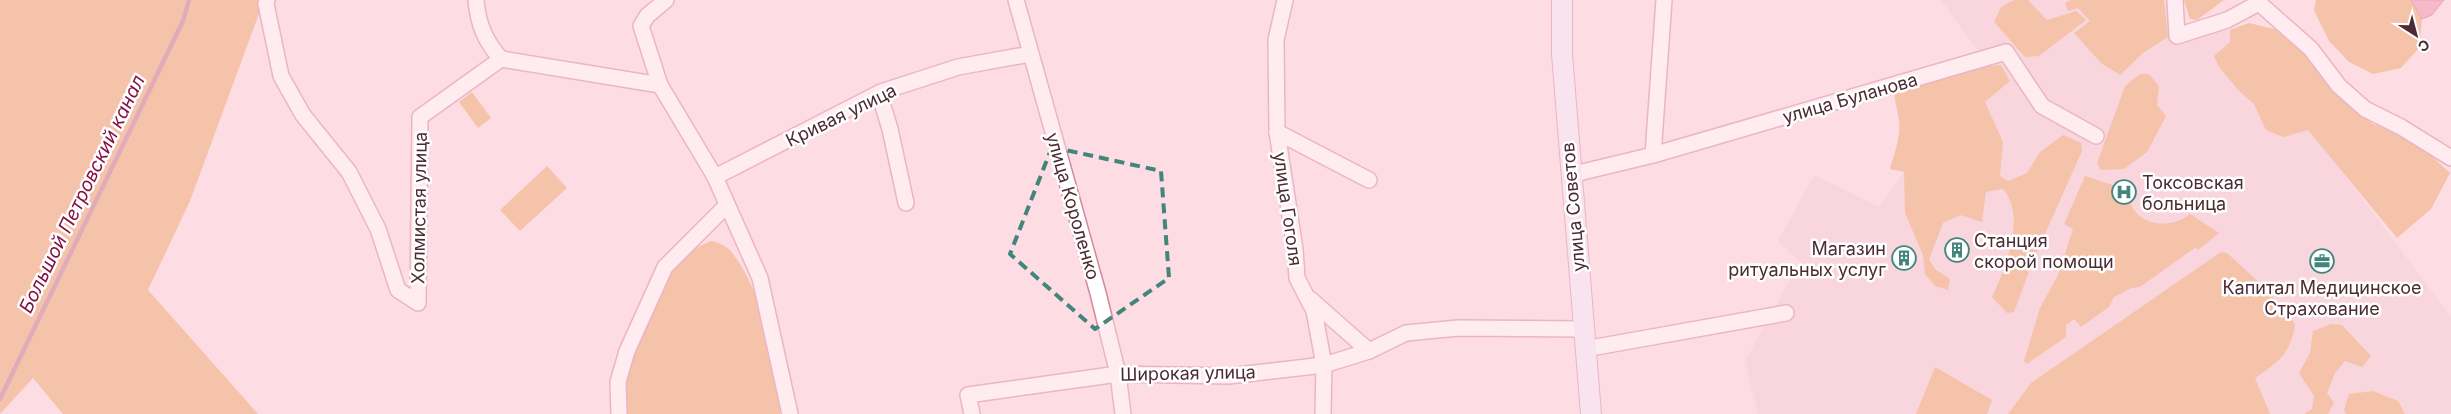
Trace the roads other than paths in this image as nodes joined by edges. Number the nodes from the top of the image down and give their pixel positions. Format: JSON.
{"nodes":[{"id":1,"x":268,"y":0,"type":"edge"},
{"id":2,"x":476,"y":0,"type":"edge"},
{"id":3,"x":666,"y":0,"type":"edge"},
{"id":4,"x":1016,"y":0,"type":"edge"},
{"id":5,"x":1285,"y":0,"type":"edge"},
{"id":6,"x":1562,"y":0,"type":"edge"},
{"id":7,"x":1664,"y":0,"type":"edge"},
{"id":8,"x":2175,"y":0,"type":"edge"},
{"id":9,"x":2261,"y":2,"type":"edge"},
{"id":10,"x":1030,"y":54,"type":"junction"},
{"id":11,"x":501,"y":59,"type":"junction"},
{"id":12,"x":660,"y":85,"type":"junction"},
{"id":13,"x":879,"y":93,"type":"junction"},
{"id":14,"x":1277,"y":132,"type":"junction"},
{"id":15,"x":2096,"y":136,"type":"dead end"},
{"id":16,"x":1653,"y":155,"type":"junction"},
{"id":17,"x":2451,"y":158,"type":"edge"},
{"id":18,"x":1570,"y":174,"type":"junction"},
{"id":19,"x":715,"y":177,"type":"junction"},
{"id":20,"x":1370,"y":180,"type":"dead end"},
{"id":21,"x":906,"y":202,"type":"dead end"},
{"id":22,"x":727,"y":205,"type":"junction"},
{"id":23,"x":1305,"y":294,"type":"junction"},
{"id":24,"x":1786,"y":313,"type":"dead end"},
{"id":25,"x":1583,"y":329,"type":"junction"},
{"id":26,"x":1585,"y":349,"type":"junction"},
{"id":27,"x":1369,"y":351,"type":"junction"},
{"id":28,"x":1324,"y":365,"type":"junction"},
{"id":29,"x":1118,"y":374,"type":"junction"},
{"id":30,"x":619,"y":414,"type":"edge"},
{"id":31,"x":790,"y":414,"type":"edge"},
{"id":32,"x":972,"y":414,"type":"edge"},
{"id":33,"x":1123,"y":414,"type":"edge"},
{"id":34,"x":1323,"y":414,"type":"edge"},
{"id":35,"x":1591,"y":414,"type":"edge"}],
"edges":[{"from":1,"to":11,"type":"street","name":"Холмистая улица"},
{"from":2,"to":11,"type":"street"},
{"from":3,"to":12,"type":"street"},
{"from":4,"to":10,"type":"street","name":"улица Короленко"},
{"from":5,"to":14,"type":"street","name":"улица Гоголя"},
{"from":6,"to":18,"type":"main road","name":"улица Советов"},
{"from":7,"to":16,"type":"street"},
{"from":8,"to":9,"type":"street"},
{"from":9,"to":17,"type":"street"},
{"from":10,"to":13,"type":"street","name":"Кривая улица"},
{"from":10,"to":29,"type":"street","name":"улица Короленко"},
{"from":11,"to":12,"type":"street"},
{"from":12,"to":19,"type":"street"},
{"from":13,"to":19,"type":"street","name":"Кривая улица"},
{"from":13,"to":21,"type":"street"},
{"from":14,"to":20,"type":"street"},
{"from":14,"to":23,"type":"street","name":"улица Гоголя"},
{"from":15,"to":16,"type":"street","name":"улица Буланова"},
{"from":16,"to":18,"type":"street","name":"улица Буланова"},
{"from":18,"to":25,"type":"main road","name":"улица Советов"},
{"from":19,"to":22,"type":"street"},
{"from":22,"to":30,"type":"street"},
{"from":22,"to":31,"type":"street"},
{"from":23,"to":27,"type":"street"},
{"from":23,"to":28,"type":"street","name":"улица Гоголя"},
{"from":24,"to":26,"type":"street"},
{"from":25,"to":26,"type":"main road","name":"улица Советов"},
{"from":25,"to":27,"type":"street","name":"Широкая улица"},
{"from":26,"to":35,"type":"main road","name":"улица Советов"},
{"from":27,"to":28,"type":"street","name":"Широкая улица"},
{"from":28,"to":29,"type":"street","name":"Широкая улица"},
{"from":28,"to":34,"type":"street","name":"улица Гоголя"},
{"from":29,"to":32,"type":"street","name":"Широкая улица"},
{"from":29,"to":33,"type":"street","name":"улица Короленко"}]}
